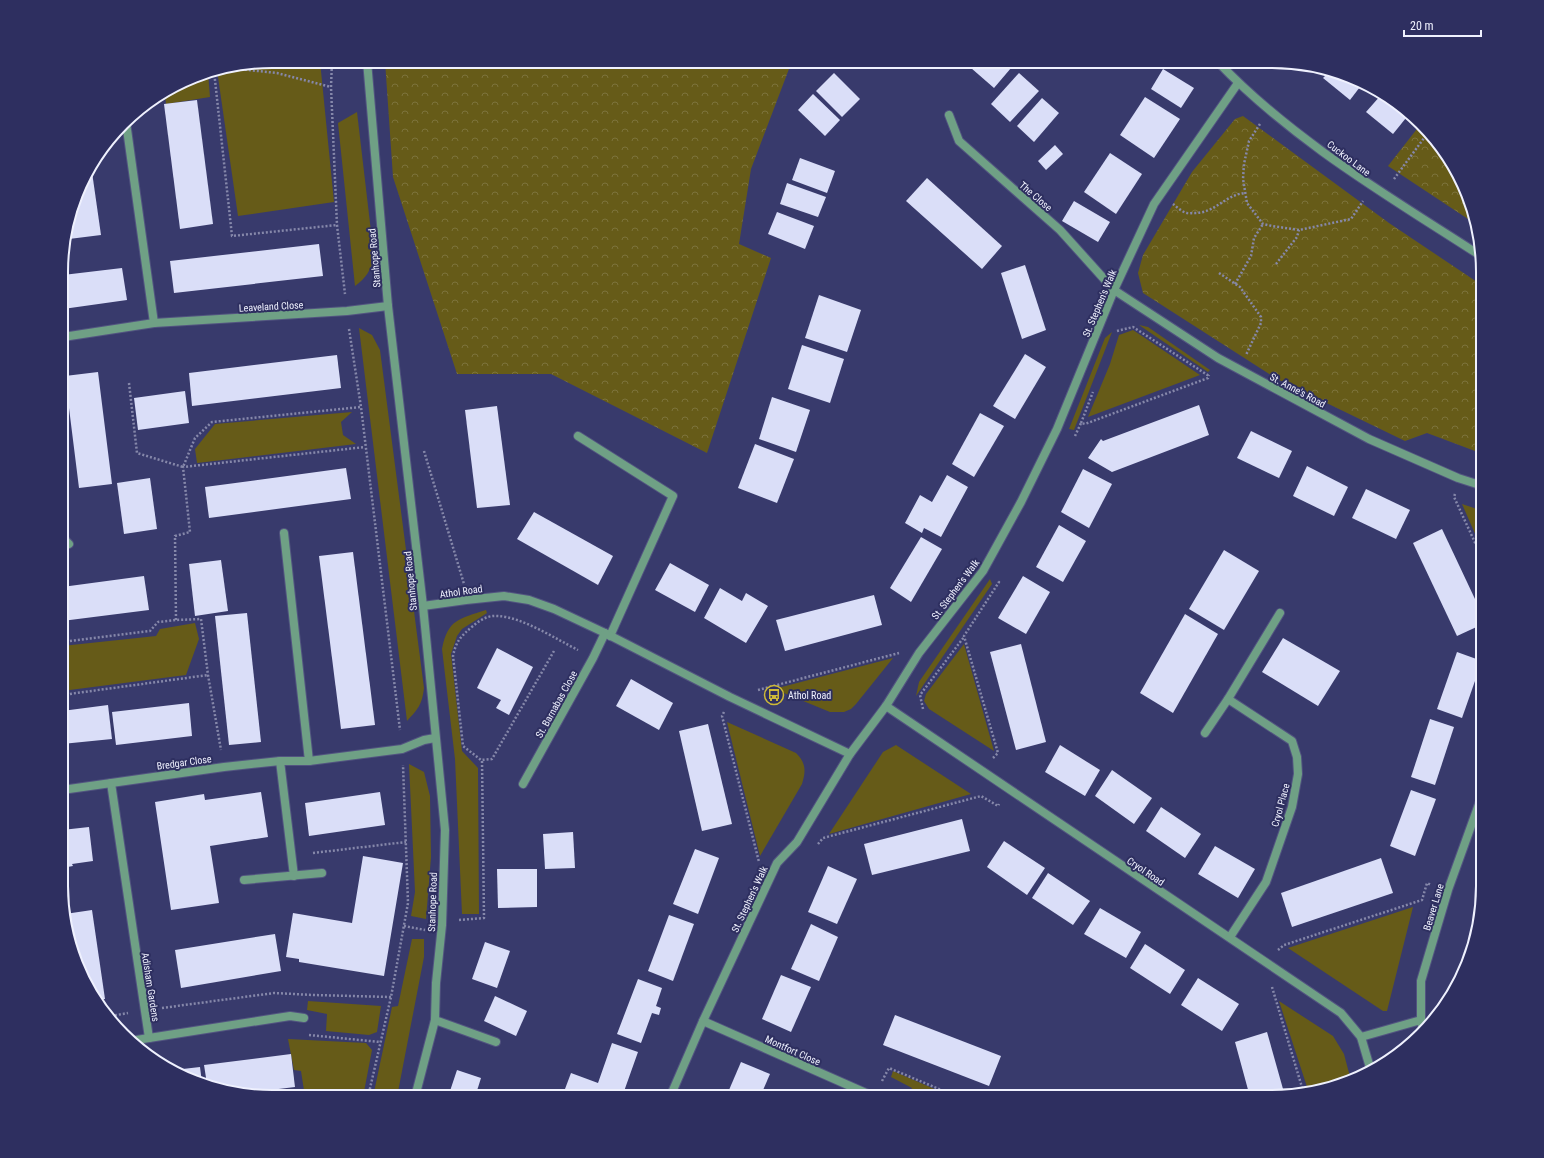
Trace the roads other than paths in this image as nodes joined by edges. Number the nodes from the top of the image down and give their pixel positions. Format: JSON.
{"nodes":[{"id":1,"x":368,"y":68,"type":"edge"},
{"id":2,"x":1224,"y":68,"type":"edge"},
{"id":3,"x":1238,"y":83,"type":"junction"},
{"id":4,"x":949,"y":115,"type":"dead end"},
{"id":5,"x":127,"y":129,"type":"edge"},
{"id":6,"x":1475,"y":252,"type":"edge"},
{"id":7,"x":1114,"y":290,"type":"junction"},
{"id":8,"x":388,"y":306,"type":"junction"},
{"id":9,"x":154,"y":323,"type":"junction"},
{"id":10,"x":68,"y":337,"type":"edge"},
{"id":11,"x":578,"y":436,"type":"dead end"},
{"id":12,"x":1476,"y":484,"type":"edge"},
{"id":13,"x":284,"y":533,"type":"dead end"},
{"id":14,"x":423,"y":606,"type":"junction"},
{"id":15,"x":1280,"y":613,"type":"dead end"},
{"id":16,"x":607,"y":635,"type":"junction"},
{"id":17,"x":1228,"y":698,"type":"junction"},
{"id":18,"x":886,"y":706,"type":"junction"},
{"id":19,"x":1204,"y":733,"type":"dead end"},
{"id":20,"x":435,"y":738,"type":"junction"},
{"id":21,"x":850,"y":754,"type":"junction"},
{"id":22,"x":280,"y":761,"type":"junction"},
{"id":23,"x":309,"y":761,"type":"junction"},
{"id":24,"x":111,"y":783,"type":"junction"},
{"id":25,"x":523,"y":784,"type":"dead end"},
{"id":26,"x":68,"y":789,"type":"edge"},
{"id":27,"x":1476,"y":812,"type":"edge"},
{"id":28,"x":322,"y":873,"type":"dead end"},
{"id":29,"x":294,"y":876,"type":"junction"},
{"id":30,"x":244,"y":880,"type":"dead end"},
{"id":31,"x":1230,"y":937,"type":"junction"},
{"id":32,"x":304,"y":1018,"type":"road end"},
{"id":33,"x":435,"y":1020,"type":"junction"},
{"id":34,"x":1421,"y":1020,"type":"junction"},
{"id":35,"x":703,"y":1021,"type":"junction"},
{"id":36,"x":1422,"y":1023,"type":"edge"},
{"id":37,"x":1361,"y":1037,"type":"junction"},
{"id":38,"x":149,"y":1038,"type":"junction"},
{"id":39,"x":139,"y":1040,"type":"edge"},
{"id":40,"x":496,"y":1042,"type":"dead end"},
{"id":41,"x":1369,"y":1065,"type":"edge"},
{"id":42,"x":417,"y":1090,"type":"edge"},
{"id":43,"x":673,"y":1090,"type":"edge"},
{"id":44,"x":858,"y":1090,"type":"edge"}],
"edges":[{"from":1,"to":8,"type":"street","name":"Stanhope Road"},
{"from":2,"to":3,"type":"street","name":"Cuckoo Lane"},
{"from":3,"to":6,"type":"street","name":"Cuckoo Lane"},
{"from":3,"to":7,"type":"street","name":"St. Stephen's Walk"},
{"from":4,"to":7,"type":"street","name":"The Close"},
{"from":5,"to":9,"type":"street"},
{"from":7,"to":12,"type":"street","name":"St. Anne's Road"},
{"from":7,"to":18,"type":"street","name":"St. Stephen's Walk"},
{"from":8,"to":9,"type":"street","name":"Leaveland Close"},
{"from":8,"to":14,"type":"street","name":"Stanhope Road"},
{"from":9,"to":10,"type":"street","name":"Leaveland Close"},
{"from":11,"to":16,"type":"street","name":"St. Barnabas Close"},
{"from":13,"to":23,"type":"street"},
{"from":14,"to":16,"type":"street","name":"Athol Road"},
{"from":14,"to":20,"type":"street","name":"Stanhope Road"},
{"from":15,"to":17,"type":"street"},
{"from":16,"to":21,"type":"street","name":"Athol Road"},
{"from":16,"to":25,"type":"street","name":"St. Barnabas Close"},
{"from":17,"to":19,"type":"street"},
{"from":17,"to":31,"type":"street","name":"Cryol Place"},
{"from":18,"to":21,"type":"street","name":"St. Stephen's Walk"},
{"from":18,"to":31,"type":"street","name":"Cryol Road"},
{"from":20,"to":23,"type":"street","name":"Bredgar Close"},
{"from":20,"to":33,"type":"street","name":"Stanhope Road"},
{"from":21,"to":35,"type":"street","name":"St. Stephen's Walk"},
{"from":22,"to":23,"type":"street","name":"Bredgar Close"},
{"from":22,"to":24,"type":"street","name":"Bredgar Close"},
{"from":22,"to":29,"type":"street"},
{"from":24,"to":26,"type":"street","name":"Bredgar Close"},
{"from":24,"to":38,"type":"street","name":"Adisham Gardens"},
{"from":27,"to":34,"type":"street","name":"Beaver Lane"},
{"from":28,"to":29,"type":"street"},
{"from":29,"to":30,"type":"street"},
{"from":31,"to":37,"type":"street","name":"Cryol Road"},
{"from":32,"to":38,"type":"street"},
{"from":33,"to":40,"type":"street"},
{"from":33,"to":42,"type":"street","name":"Stanhope Road"},
{"from":34,"to":36,"type":"street","name":"Beaver Lane"},
{"from":34,"to":37,"type":"street"},
{"from":35,"to":43,"type":"street","name":"St. Stephen's Walk"},
{"from":35,"to":44,"type":"street","name":"Montfort Close"},
{"from":37,"to":41,"type":"street","name":"Cryol Road"},
{"from":38,"to":39,"type":"street"}]}
